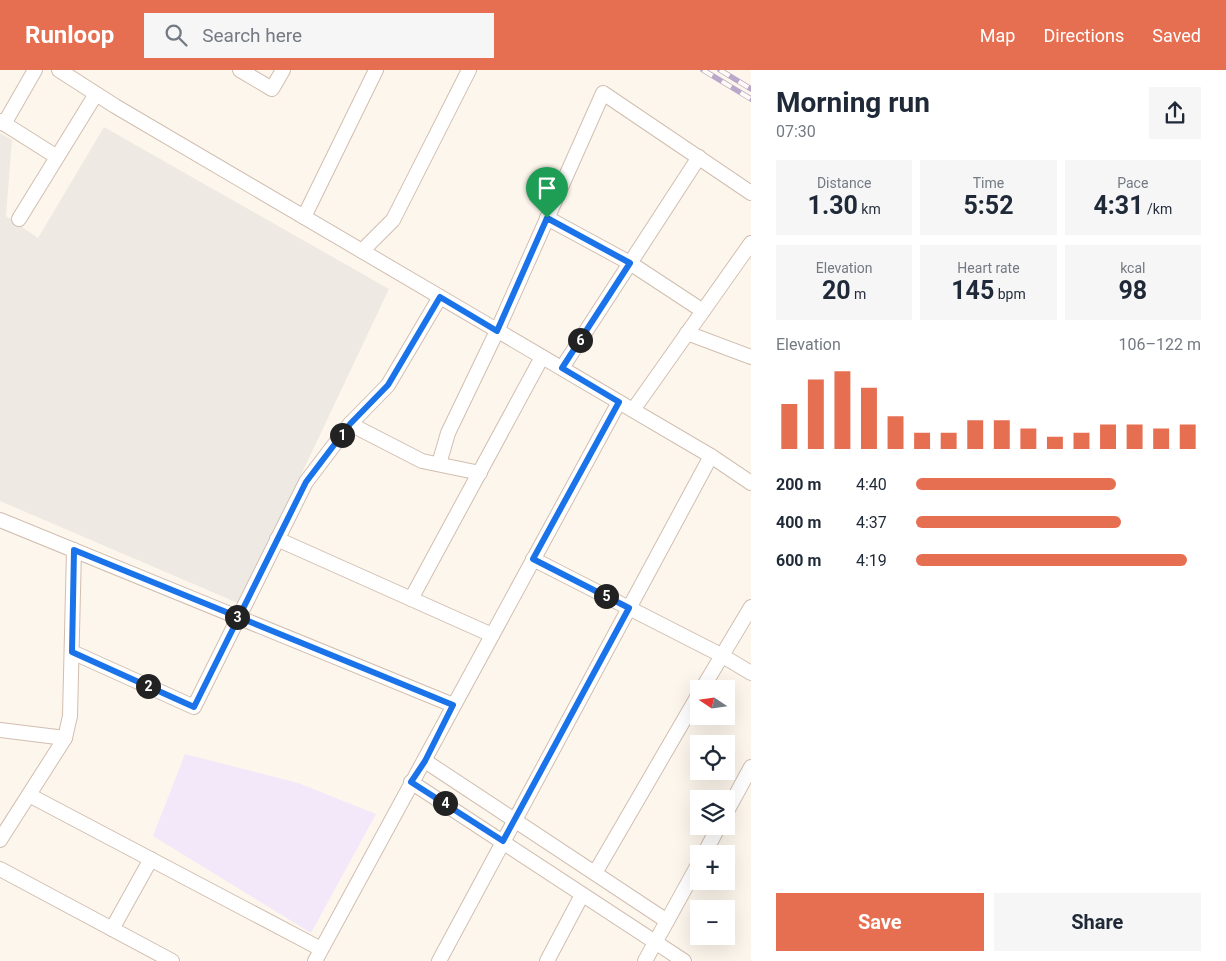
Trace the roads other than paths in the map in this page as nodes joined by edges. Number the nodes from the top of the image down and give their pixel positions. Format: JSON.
{"nodes":[{"id":1,"x":35,"y":70,"type":"edge"},
{"id":2,"x":240,"y":70,"type":"edge"},
{"id":3,"x":283,"y":70,"type":"edge"},
{"id":4,"x":376,"y":70,"type":"edge"},
{"id":5,"x":469,"y":70,"type":"edge"},
{"id":6,"x":62,"y":71,"type":"edge"},
{"id":7,"x":96,"y":94,"type":"junction"},
{"id":8,"x":2,"y":123,"type":"edge"},
{"id":9,"x":57,"y":157,"type":"junction"},
{"id":10,"x":699,"y":157,"type":"junction"},
{"id":11,"x":751,"y":192,"type":"edge"},
{"id":12,"x":304,"y":217,"type":"junction"},
{"id":13,"x":547,"y":218,"type":"junction"},
{"id":14,"x":19,"y":219,"type":"dead end"},
{"id":15,"x":751,"y":242,"type":"edge"},
{"id":16,"x":362,"y":251,"type":"junction"},
{"id":17,"x":630,"y":263,"type":"junction"},
{"id":18,"x":440,"y":297,"type":"junction"},
{"id":19,"x":703,"y":311,"type":"junction"},
{"id":20,"x":497,"y":331,"type":"junction"},
{"id":21,"x":687,"y":333,"type":"junction"},
{"id":22,"x":542,"y":357,"type":"junction"},
{"id":23,"x":751,"y":357,"type":"edge"},
{"id":24,"x":562,"y":368,"type":"junction"},
{"id":25,"x":619,"y":402,"type":"junction"},
{"id":26,"x":633,"y":410,"type":"junction"},
{"id":27,"x":350,"y":424,"type":"junction"},
{"id":28,"x":711,"y":456,"type":"junction"},
{"id":29,"x":439,"y":464,"type":"junction"},
{"id":30,"x":480,"y":473,"type":"junction"},
{"id":31,"x":751,"y":483,"type":"edge"},
{"id":32,"x":0,"y":520,"type":"edge"},
{"id":33,"x":277,"y":539,"type":"junction"},
{"id":34,"x":74,"y":550,"type":"junction"},
{"id":35,"x":533,"y":559,"type":"junction"},
{"id":36,"x":411,"y":599,"type":"junction"},
{"id":37,"x":751,"y":607,"type":"edge"},
{"id":38,"x":629,"y":608,"type":"junction"},
{"id":39,"x":239,"y":618,"type":"junction"},
{"id":40,"x":492,"y":635,"type":"junction"},
{"id":41,"x":72,"y":652,"type":"junction"},
{"id":42,"x":721,"y":655,"type":"junction"},
{"id":43,"x":751,"y":673,"type":"edge"},
{"id":44,"x":707,"y":680,"type":"edge"},
{"id":45,"x":453,"y":705,"type":"junction"},
{"id":46,"x":690,"y":709,"type":"edge"},
{"id":47,"x":0,"y":730,"type":"edge"},
{"id":48,"x":65,"y":738,"type":"junction"},
{"id":49,"x":425,"y":761,"type":"junction"},
{"id":50,"x":751,"y":767,"type":"edge"},
{"id":51,"x":411,"y":782,"type":"junction"},
{"id":52,"x":29,"y":795,"type":"junction"},
{"id":53,"x":735,"y":796,"type":"edge"},
{"id":54,"x":514,"y":822,"type":"junction"},
{"id":55,"x":504,"y":839,"type":"junction"},
{"id":56,"x":0,"y":840,"type":"edge"},
{"id":57,"x":151,"y":859,"type":"junction"},
{"id":58,"x":0,"y":869,"type":"edge"},
{"id":59,"x":595,"y":873,"type":"junction"},
{"id":60,"x":690,"y":879,"type":"edge"},
{"id":61,"x":582,"y":895,"type":"junction"},
{"id":62,"x":666,"y":923,"type":"junction"},
{"id":63,"x":112,"y":929,"type":"junction"},
{"id":64,"x":656,"y":941,"type":"junction"},
{"id":65,"x":318,"y":955,"type":"edge"},
{"id":66,"x":172,"y":961,"type":"edge"},
{"id":67,"x":439,"y":961,"type":"edge"},
{"id":68,"x":547,"y":961,"type":"edge"},
{"id":69,"x":645,"y":961,"type":"edge"},
{"id":70,"x":684,"y":961,"type":"edge"}],
"edges":[{"from":1,"to":8,"type":"street"},
{"from":2,"to":3,"type":"street"},
{"from":4,"to":12,"type":"street"},
{"from":5,"to":16,"type":"street"},
{"from":6,"to":7,"type":"street"},
{"from":7,"to":9,"type":"street"},
{"from":7,"to":12,"type":"street"},
{"from":8,"to":9,"type":"street"},
{"from":9,"to":14,"type":"street"},
{"from":10,"to":11,"type":"street"},
{"from":10,"to":13,"type":"street"},
{"from":10,"to":17,"type":"street"},
{"from":12,"to":16,"type":"street"},
{"from":13,"to":17,"type":"street"},
{"from":13,"to":20,"type":"street"},
{"from":15,"to":19,"type":"street"},
{"from":16,"to":18,"type":"street"},
{"from":17,"to":19,"type":"street"},
{"from":17,"to":24,"type":"street"},
{"from":18,"to":20,"type":"street"},
{"from":18,"to":27,"type":"street"},
{"from":19,"to":21,"type":"street"},
{"from":20,"to":22,"type":"street"},
{"from":20,"to":29,"type":"street"},
{"from":21,"to":23,"type":"street"},
{"from":21,"to":26,"type":"street"},
{"from":22,"to":24,"type":"street"},
{"from":22,"to":30,"type":"street"},
{"from":24,"to":25,"type":"street"},
{"from":25,"to":26,"type":"street"},
{"from":25,"to":35,"type":"street"},
{"from":26,"to":28,"type":"street"},
{"from":27,"to":29,"type":"street"},
{"from":27,"to":33,"type":"street"},
{"from":28,"to":31,"type":"street"},
{"from":28,"to":38,"type":"street"},
{"from":29,"to":30,"type":"street"},
{"from":30,"to":36,"type":"street"},
{"from":32,"to":34,"type":"street"},
{"from":33,"to":36,"type":"street"},
{"from":33,"to":39,"type":"street"},
{"from":34,"to":39,"type":"street"},
{"from":34,"to":41,"type":"street"},
{"from":35,"to":38,"type":"street"},
{"from":35,"to":40,"type":"street"},
{"from":36,"to":40,"type":"street"},
{"from":37,"to":42,"type":"street"},
{"from":38,"to":42,"type":"street"},
{"from":38,"to":54,"type":"street"},
{"from":39,"to":41,"type":"street"},
{"from":39,"to":45,"type":"street"},
{"from":40,"to":45,"type":"street"},
{"from":41,"to":48,"type":"street"},
{"from":42,"to":43,"type":"street"},
{"from":42,"to":44,"type":"street"},
{"from":45,"to":49,"type":"street"},
{"from":46,"to":59,"type":"street"},
{"from":47,"to":48,"type":"street"},
{"from":48,"to":52,"type":"street"},
{"from":49,"to":51,"type":"street"},
{"from":49,"to":54,"type":"street"},
{"from":50,"to":53,"type":"street"},
{"from":51,"to":55,"type":"street"},
{"from":51,"to":65,"type":"street"},
{"from":52,"to":56,"type":"street"},
{"from":52,"to":57,"type":"street"},
{"from":54,"to":55,"type":"street"},
{"from":54,"to":59,"type":"street"},
{"from":55,"to":61,"type":"street"},
{"from":55,"to":67,"type":"street"},
{"from":57,"to":63,"type":"street"},
{"from":57,"to":65,"type":"street"},
{"from":58,"to":63,"type":"street"},
{"from":59,"to":62,"type":"street"},
{"from":60,"to":62,"type":"street"},
{"from":61,"to":64,"type":"street"},
{"from":61,"to":68,"type":"street"},
{"from":62,"to":64,"type":"street"},
{"from":63,"to":66,"type":"street"},
{"from":64,"to":69,"type":"street"},
{"from":64,"to":70,"type":"street"}]}
